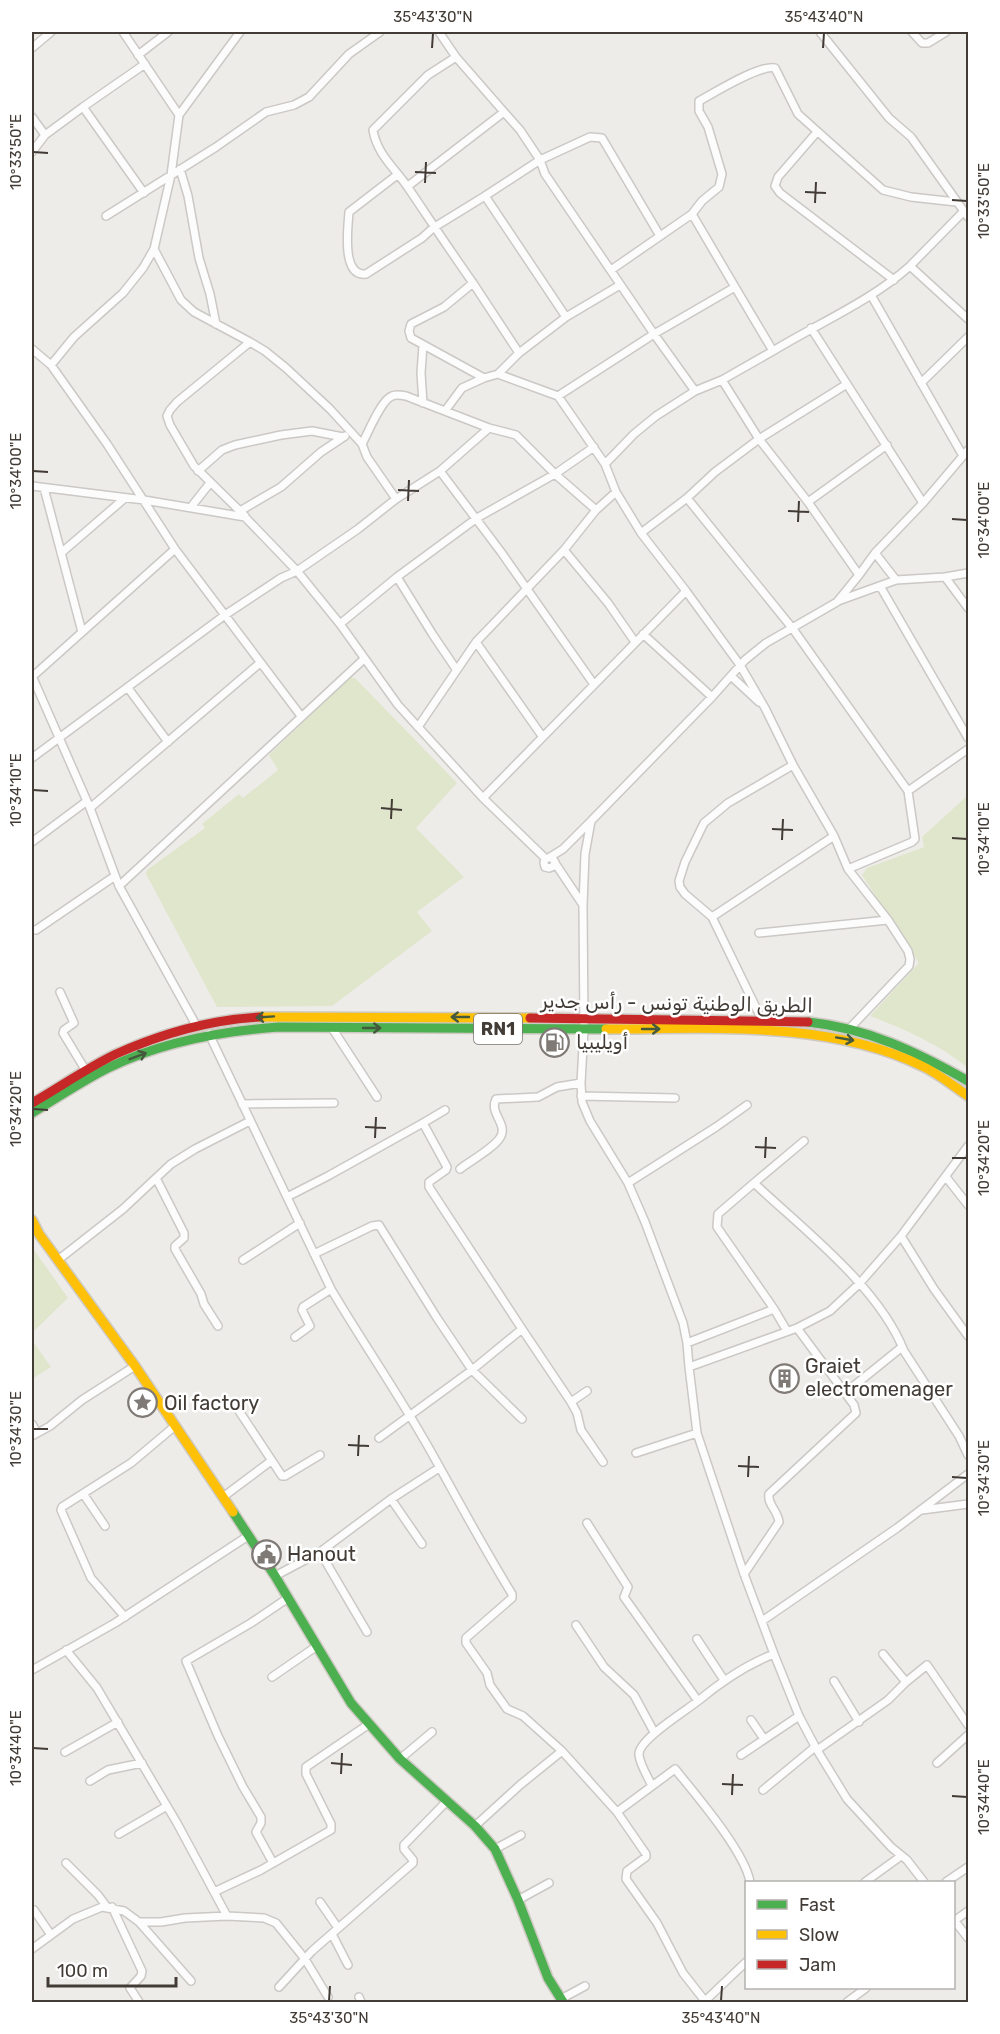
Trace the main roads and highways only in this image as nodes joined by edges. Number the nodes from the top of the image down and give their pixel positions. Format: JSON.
{"nodes":[{"id":1,"x":969,"y":1081,"type":"edge"},
{"id":2,"x":969,"y":1096,"type":"edge"},
{"id":3,"x":32,"y":1103,"type":"edge"},
{"id":4,"x":32,"y":1113,"type":"edge"},
{"id":5,"x":32,"y":1220,"type":"edge"},
{"id":6,"x":32,"y":1226,"type":"edge"},
{"id":7,"x":39,"y":1234,"type":"junction"},
{"id":8,"x":562,"y":2001,"type":"edge"}],
"edges":[{"from":1,"to":3,"type":"main road","name":"الطريق الوطنية تونس - رأس جدير","number":"RN1","one_way":true},
{"from":4,"to":2,"type":"main road","name":"الطريق الوطنية تونس - رأس جدير","number":"RN1","one_way":true},
{"from":5,"to":7,"type":"main road"},
{"from":6,"to":7,"type":"main road"},
{"from":7,"to":8,"type":"main road"}]}
